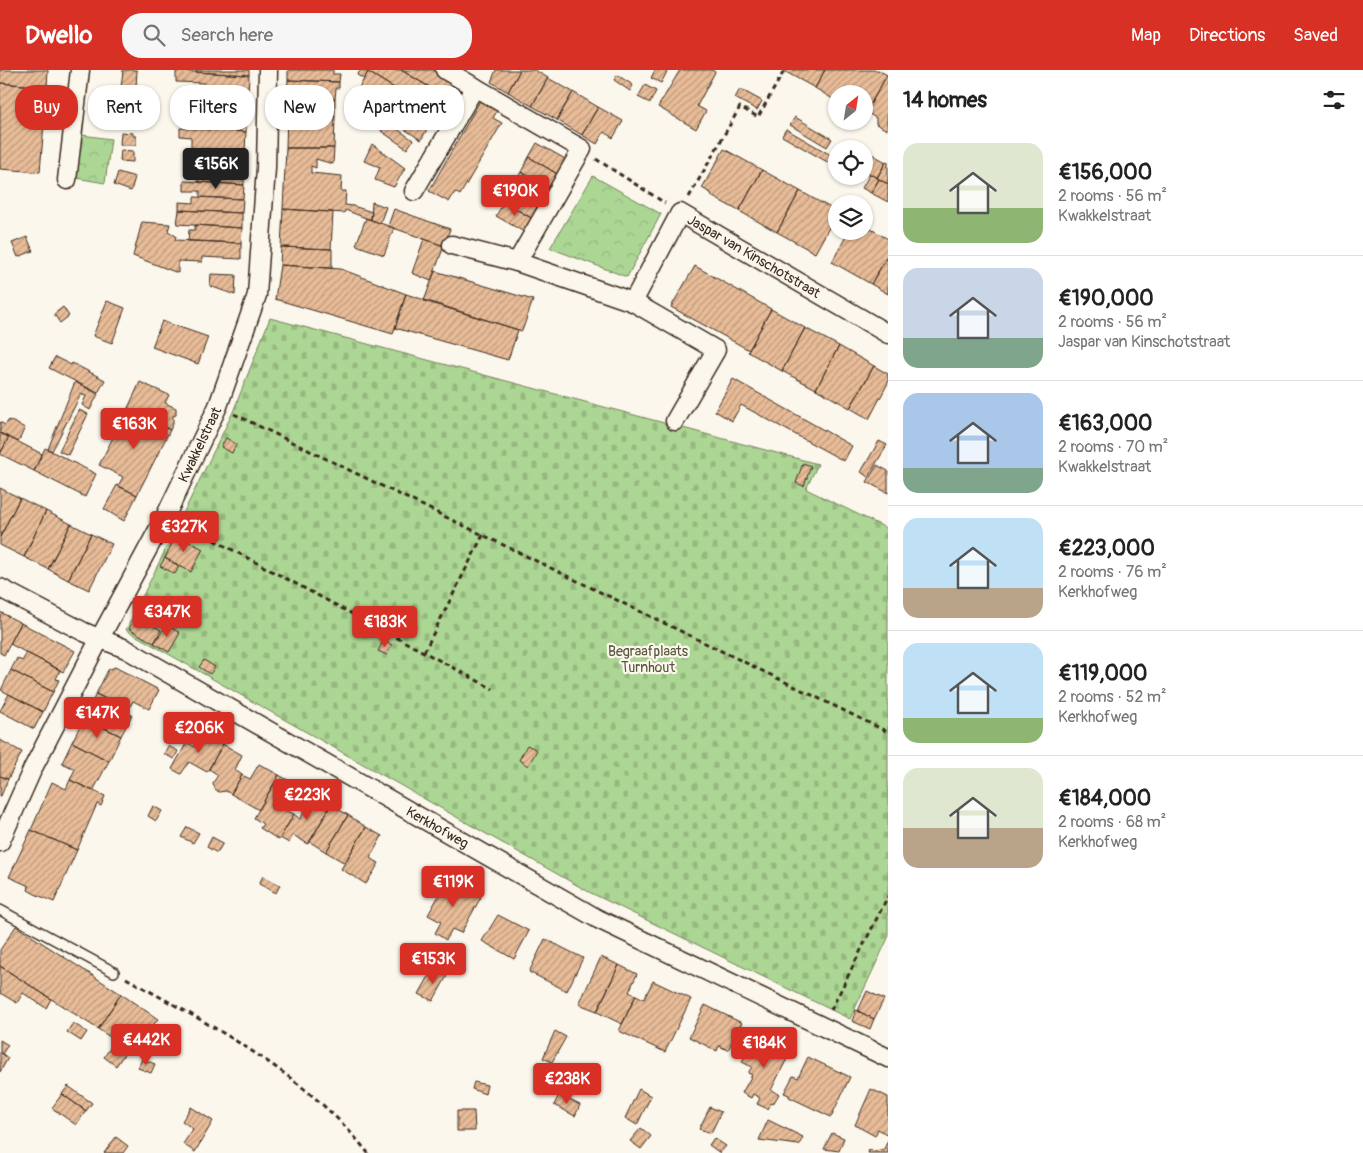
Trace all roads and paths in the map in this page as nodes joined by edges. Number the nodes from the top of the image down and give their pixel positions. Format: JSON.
{"nodes":[{"id":1,"x":80,"y":70,"type":"edge"},
{"id":2,"x":268,"y":70,"type":"edge"},
{"id":3,"x":445,"y":70,"type":"edge"},
{"id":4,"x":784,"y":72,"type":"dead end"},
{"id":5,"x":470,"y":85,"type":"junction"},
{"id":6,"x":582,"y":149,"type":"junction"},
{"id":7,"x":67,"y":180,"type":"dead end"},
{"id":8,"x":414,"y":191,"type":"dead end"},
{"id":9,"x":680,"y":213,"type":"junction"},
{"id":10,"x":452,"y":245,"type":"dead end"},
{"id":11,"x":517,"y":262,"type":"junction"},
{"id":12,"x":633,"y":302,"type":"junction"},
{"id":13,"x":888,"y":334,"type":"edge"},
{"id":14,"x":218,"y":406,"type":"junction"},
{"id":15,"x":675,"y":421,"type":"dead end"},
{"id":16,"x":166,"y":515,"type":"junction"},
{"id":17,"x":483,"y":535,"type":"junction"},
{"id":18,"x":0,"y":588,"type":"edge"},
{"id":19,"x":100,"y":638,"type":"junction"},
{"id":20,"x":424,"y":652,"type":"junction"},
{"id":21,"x":493,"y":689,"type":"dead end"},
{"id":22,"x":888,"y":732,"type":"edge"},
{"id":23,"x":0,"y":842,"type":"edge"},
{"id":24,"x":888,"y":896,"type":"edge"},
{"id":25,"x":0,"y":910,"type":"edge"},
{"id":26,"x":114,"y":972,"type":"joint"},
{"id":27,"x":822,"y":1027,"type":"junction"},
{"id":28,"x":888,"y":1058,"type":"edge"},
{"id":29,"x":368,"y":1153,"type":"edge"}],
"edges":[{"from":1,"to":7,"type":"street"},
{"from":2,"to":14,"type":"street","name":"Kwakkelstraat"},
{"from":3,"to":5,"type":"street"},
{"from":4,"to":9,"type":"path"},
{"from":5,"to":6,"type":"street"},
{"from":5,"to":8,"type":"street"},
{"from":6,"to":9,"type":"path"},
{"from":6,"to":11,"type":"street"},
{"from":9,"to":12,"type":"street","name":"Jaspar van Kinschotstraat"},
{"from":9,"to":13,"type":"street","name":"Jaspar van Kinschotstraat"},
{"from":10,"to":11,"type":"street"},
{"from":11,"to":12,"type":"street"},
{"from":12,"to":15,"type":"street"},
{"from":14,"to":16,"type":"street","name":"Kwakkelstraat"},
{"from":14,"to":17,"type":"path"},
{"from":16,"to":19,"type":"street","name":"Kwakkelstraat"},
{"from":16,"to":20,"type":"path"},
{"from":17,"to":20,"type":"path"},
{"from":17,"to":22,"type":"path"},
{"from":18,"to":19,"type":"street","name":"Kerkhofweg"},
{"from":19,"to":23,"type":"street","name":"Kwakkelstraat"},
{"from":19,"to":27,"type":"street","name":"Kerkhofweg"},
{"from":20,"to":21,"type":"path"},
{"from":24,"to":27,"type":"path"},
{"from":25,"to":26,"type":"lane"},
{"from":26,"to":29,"type":"path"},
{"from":27,"to":28,"type":"street","name":"Kerkhofweg"}]}
